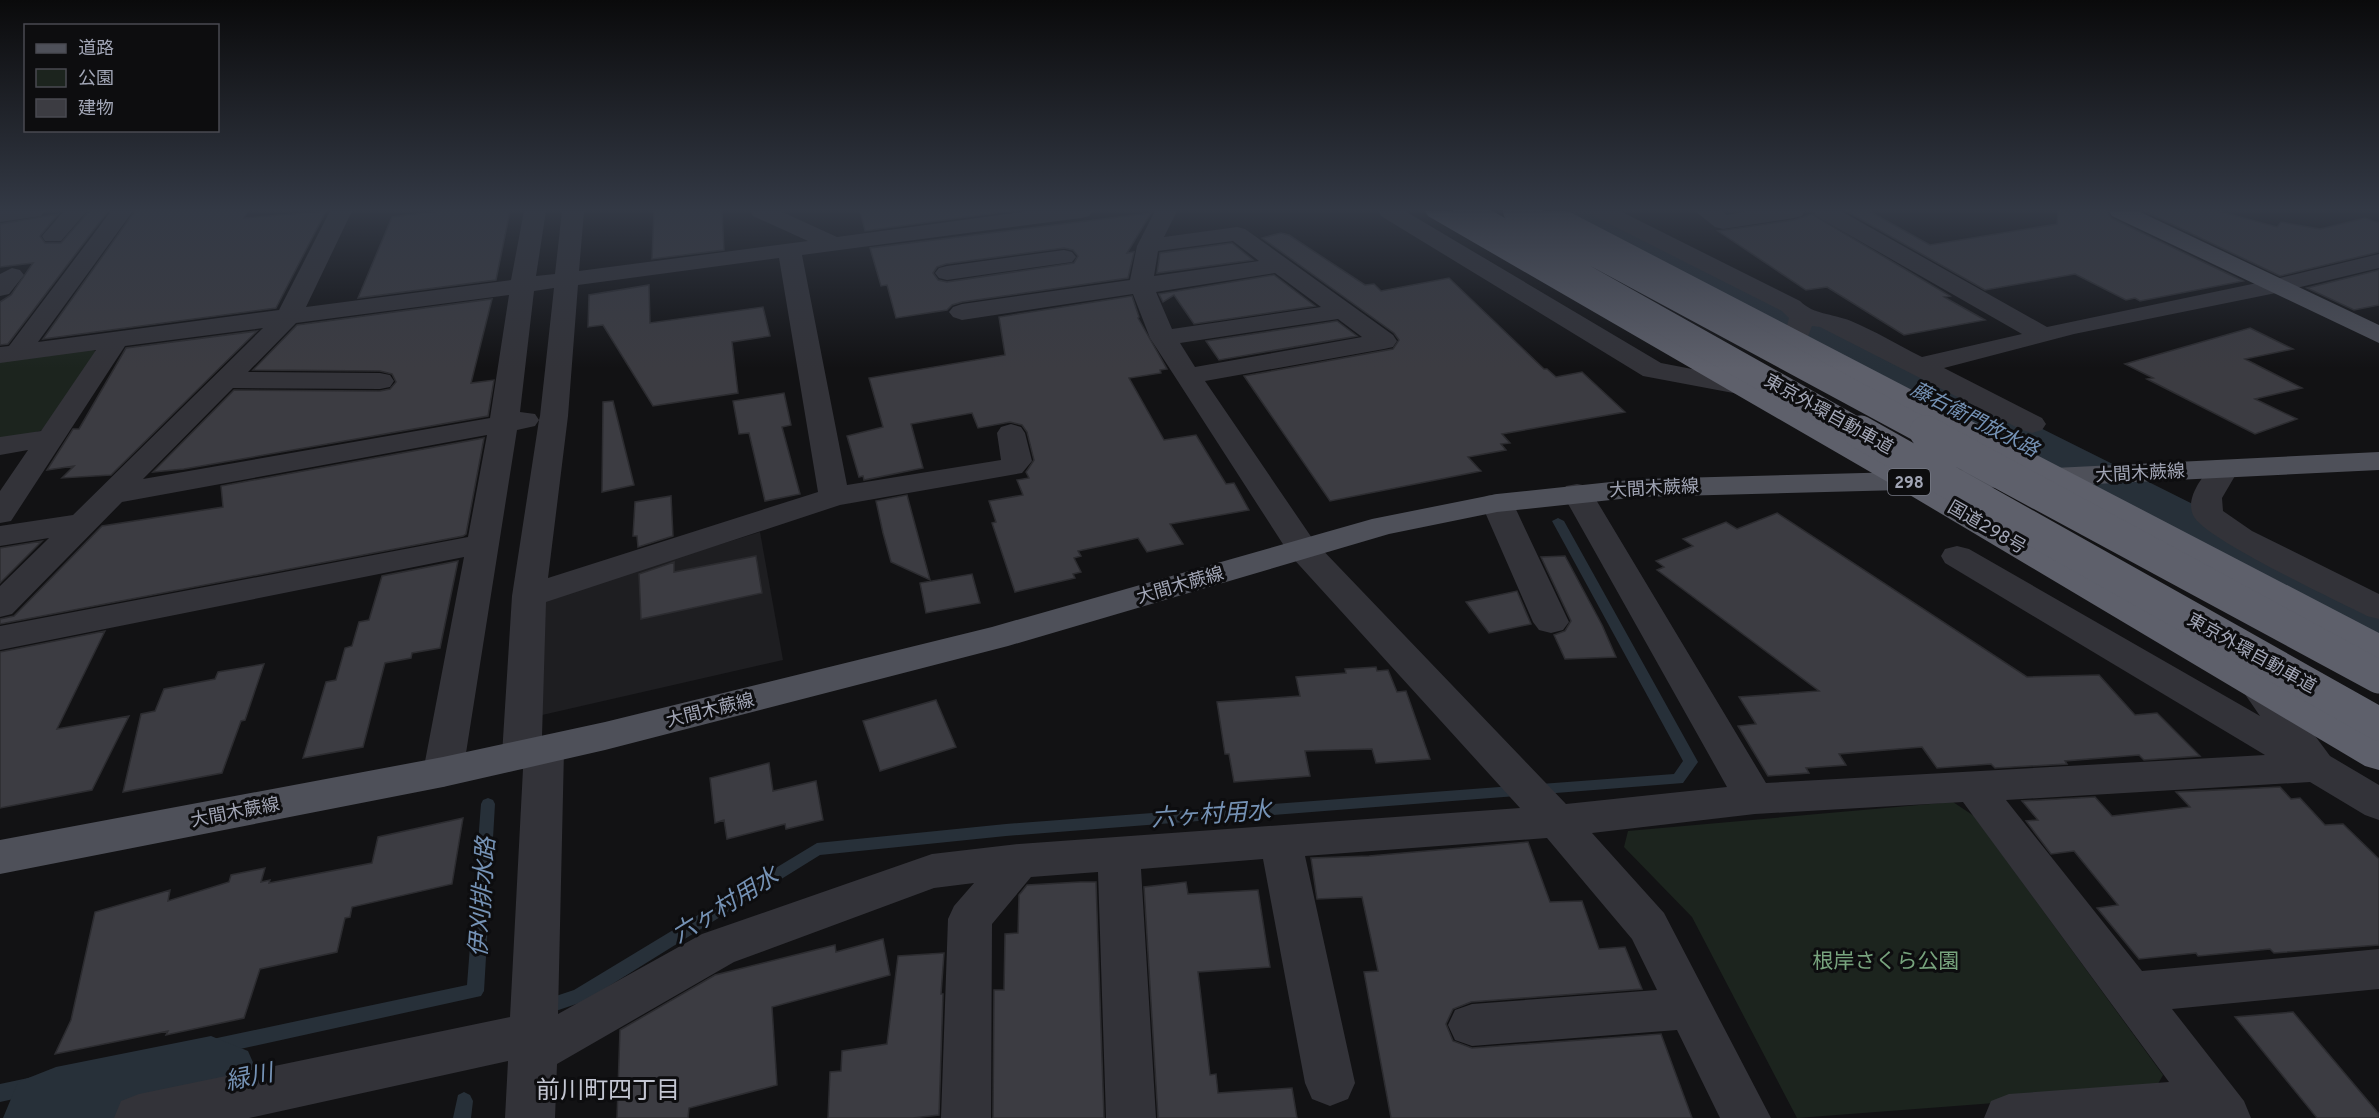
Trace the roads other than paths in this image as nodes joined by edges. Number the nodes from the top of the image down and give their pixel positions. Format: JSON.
{"nodes":[{"id":1,"x":81,"y":263,"type":"edge"},
{"id":2,"x":314,"y":263,"type":"edge"},
{"id":3,"x":526,"y":263,"type":"edge"},
{"id":4,"x":569,"y":263,"type":"edge"},
{"id":5,"x":692,"y":263,"type":"edge"},
{"id":6,"x":791,"y":263,"type":"edge"},
{"id":7,"x":936,"y":263,"type":"edge"},
{"id":8,"x":1019,"y":263,"type":"edge"},
{"id":9,"x":1143,"y":263,"type":"edge"},
{"id":10,"x":1277,"y":263,"type":"edge"},
{"id":11,"x":1476,"y":263,"type":"edge"},
{"id":12,"x":1527,"y":263,"type":"edge"},
{"id":13,"x":1559,"y":263,"type":"edge"},
{"id":14,"x":1613,"y":263,"type":"edge"},
{"id":15,"x":1661,"y":263,"type":"edge"},
{"id":16,"x":1706,"y":263,"type":"edge"},
{"id":17,"x":1916,"y":263,"type":"edge"},
{"id":18,"x":2229,"y":263,"type":"edge"},
{"id":19,"x":2370,"y":263,"type":"edge"},
{"id":20,"x":1280,"y":265,"type":"junction"},
{"id":21,"x":947,"y":273,"type":"junction"},
{"id":22,"x":568,"y":280,"type":"junction"},
{"id":23,"x":1143,"y":285,"type":"junction"},
{"id":24,"x":522,"y":286,"type":"junction"},
{"id":25,"x":2276,"y":286,"type":"junction"},
{"id":26,"x":1344,"y":311,"type":"junction"},
{"id":27,"x":288,"y":317,"type":"junction"},
{"id":28,"x":1799,"y":329,"type":"junction"},
{"id":29,"x":2379,"y":335,"type":"edge"},
{"id":30,"x":2045,"y":336,"type":"junction"},
{"id":31,"x":1163,"y":338,"type":"junction"},
{"id":32,"x":116,"y":340,"type":"junction"},
{"id":33,"x":9,"y":354,"type":"edge"},
{"id":34,"x":1918,"y":366,"type":"junction"},
{"id":35,"x":1188,"y":376,"type":"junction"},
{"id":36,"x":225,"y":381,"type":"junction"},
{"id":37,"x":380,"y":381,"type":"dead end"},
{"id":38,"x":1744,"y":387,"type":"junction"},
{"id":39,"x":554,"y":416,"type":"junction"},
{"id":40,"x":504,"y":423,"type":"junction"},
{"id":41,"x":2032,"y":424,"type":"dead end"},
{"id":42,"x":1011,"y":432,"type":"dead end"},
{"id":43,"x":49,"y":438,"type":"junction"},
{"id":44,"x":0,"y":446,"type":"edge"},
{"id":45,"x":2379,"y":461,"type":"edge"},
{"id":46,"x":2224,"y":469,"type":"junction"},
{"id":47,"x":2054,"y":477,"type":"junction"},
{"id":48,"x":1909,"y":482,"type":"junction"},
{"id":49,"x":1577,"y":493,"type":"junction"},
{"id":50,"x":114,"y":494,"type":"junction"},
{"id":51,"x":834,"y":497,"type":"junction"},
{"id":52,"x":1497,"y":503,"type":"junction"},
{"id":53,"x":0,"y":514,"type":"edge"},
{"id":54,"x":80,"y":523,"type":"junction"},
{"id":55,"x":0,"y":536,"type":"edge"},
{"id":56,"x":482,"y":544,"type":"junction"},
{"id":57,"x":1302,"y":548,"type":"junction"},
{"id":58,"x":1957,"y":556,"type":"dead end"},
{"id":59,"x":529,"y":596,"type":"junction"},
{"id":60,"x":0,"y":606,"type":"edge"},
{"id":61,"x":2379,"y":608,"type":"edge"},
{"id":62,"x":1551,"y":622,"type":"dead end"},
{"id":63,"x":0,"y":638,"type":"edge"},
{"id":64,"x":2379,"y":648,"type":"edge"},
{"id":65,"x":2379,"y":677,"type":"edge"},
{"id":66,"x":2259,"y":687,"type":"junction"},
{"id":67,"x":2379,"y":724,"type":"edge"},
{"id":68,"x":533,"y":753,"type":"junction"},
{"id":69,"x":2379,"y":756,"type":"edge"},
{"id":70,"x":2316,"y":767,"type":"junction"},
{"id":71,"x":443,"y":772,"type":"junction"},
{"id":72,"x":1972,"y":785,"type":"junction"},
{"id":73,"x":1755,"y":799,"type":"junction"},
{"id":74,"x":2379,"y":804,"type":"edge"},
{"id":75,"x":1557,"y":821,"type":"junction"},
{"id":76,"x":1281,"y":842,"type":"junction"},
{"id":77,"x":1119,"y":854,"type":"junction"},
{"id":78,"x":0,"y":857,"type":"edge"},
{"id":79,"x":1019,"y":861,"type":"junction"},
{"id":80,"x":2379,"y":969,"type":"edge"},
{"id":81,"x":2131,"y":993,"type":"junction"},
{"id":82,"x":1690,"y":1008,"type":"junction"},
{"id":83,"x":1472,"y":1025,"type":"dead end"},
{"id":84,"x":533,"y":1044,"type":"junction"},
{"id":85,"x":1330,"y":1083,"type":"dead end"},
{"id":86,"x":2219,"y":1110,"type":"edge"},
{"id":87,"x":139,"y":1118,"type":"edge"},
{"id":88,"x":530,"y":1118,"type":"edge"},
{"id":89,"x":966,"y":1118,"type":"edge"},
{"id":90,"x":1131,"y":1118,"type":"edge"},
{"id":91,"x":1746,"y":1118,"type":"edge"},
{"id":92,"x":2009,"y":1118,"type":"edge"}],
"edges":[{"from":1,"to":33,"type":"street"},
{"from":2,"to":27,"type":"street"},
{"from":3,"to":24,"type":"street"},
{"from":4,"to":22,"type":"street"},
{"from":5,"to":22,"type":"street"},
{"from":6,"to":51,"type":"street"},
{"from":7,"to":21,"type":"street"},
{"from":8,"to":21,"type":"street"},
{"from":9,"to":23,"type":"street"},
{"from":10,"to":20,"type":"street"},
{"from":11,"to":38,"type":"street"},
{"from":12,"to":38,"type":"highway","name":"国道298号","number":"298"},
{"from":13,"to":67,"type":"highway","name":"東京外環自動車道","bridge":true},
{"from":14,"to":65,"type":"highway","name":"東京外環自動車道","bridge":true},
{"from":15,"to":28,"type":"highway"},
{"from":16,"to":28,"type":"street"},
{"from":17,"to":30,"type":"street"},
{"from":18,"to":25,"type":"main road"},
{"from":19,"to":25,"type":"street"},
{"from":20,"to":23,"type":"street"},
{"from":20,"to":26,"type":"street"},
{"from":21,"to":23,"type":"street"},
{"from":22,"to":24,"type":"street"},
{"from":22,"to":39,"type":"street"},
{"from":23,"to":31,"type":"street"},
{"from":24,"to":27,"type":"street"},
{"from":24,"to":40,"type":"street"},
{"from":25,"to":29,"type":"main road"},
{"from":25,"to":30,"type":"street"},
{"from":26,"to":31,"type":"street"},
{"from":26,"to":35,"type":"street"},
{"from":27,"to":32,"type":"street"},
{"from":27,"to":36,"type":"street"},
{"from":28,"to":34,"type":"street"},
{"from":28,"to":47,"type":"highway"},
{"from":30,"to":34,"type":"street"},
{"from":31,"to":35,"type":"street"},
{"from":32,"to":33,"type":"street"},
{"from":32,"to":43,"type":"street"},
{"from":34,"to":41,"type":"street"},
{"from":35,"to":57,"type":"street"},
{"from":36,"to":37,"type":"street"},
{"from":36,"to":50,"type":"street"},
{"from":38,"to":48,"type":"highway","name":"国道298号","number":"298"},
{"from":39,"to":40,"type":"street"},
{"from":39,"to":59,"type":"street"},
{"from":40,"to":50,"type":"street"},
{"from":40,"to":56,"type":"street"},
{"from":42,"to":51,"type":"street"},
{"from":43,"to":44,"type":"street"},
{"from":43,"to":53,"type":"street"},
{"from":45,"to":46,"type":"main road","name":"大間木蕨線"},
{"from":46,"to":47,"type":"main road","name":"大間木蕨線"},
{"from":46,"to":61,"type":"street"},
{"from":47,"to":48,"type":"main road","name":"大間木蕨線"},
{"from":47,"to":64,"type":"highway"},
{"from":48,"to":49,"type":"main road","name":"大間木蕨線"},
{"from":48,"to":66,"type":"highway","name":"国道298号","number":"298"},
{"from":49,"to":52,"type":"main road","name":"大間木蕨線"},
{"from":49,"to":73,"type":"street"},
{"from":50,"to":54,"type":"street"},
{"from":51,"to":59,"type":"street"},
{"from":52,"to":57,"type":"main road","name":"大間木蕨線"},
{"from":52,"to":62,"type":"street"},
{"from":54,"to":55,"type":"street"},
{"from":54,"to":60,"type":"street"},
{"from":56,"to":63,"type":"street"},
{"from":56,"to":71,"type":"street"},
{"from":57,"to":68,"type":"main road","name":"大間木蕨線"},
{"from":57,"to":75,"type":"street"},
{"from":58,"to":70,"type":"street"},
{"from":59,"to":68,"type":"street"},
{"from":66,"to":69,"type":"highway","name":"国道298号","number":"298"},
{"from":66,"to":70,"type":"street"},
{"from":68,"to":71,"type":"main road","name":"大間木蕨線"},
{"from":68,"to":84,"type":"street"},
{"from":70,"to":72,"type":"street"},
{"from":70,"to":74,"type":"street"},
{"from":71,"to":78,"type":"main road","name":"大間木蕨線"},
{"from":72,"to":73,"type":"street"},
{"from":72,"to":81,"type":"street"},
{"from":73,"to":75,"type":"street"},
{"from":75,"to":76,"type":"street"},
{"from":75,"to":82,"type":"street"},
{"from":76,"to":77,"type":"street"},
{"from":76,"to":85,"type":"street"},
{"from":77,"to":79,"type":"street"},
{"from":77,"to":90,"type":"street"},
{"from":79,"to":84,"type":"street"},
{"from":79,"to":89,"type":"street"},
{"from":80,"to":81,"type":"street"},
{"from":81,"to":86,"type":"street"},
{"from":82,"to":83,"type":"street"},
{"from":82,"to":91,"type":"street"},
{"from":84,"to":87,"type":"street"},
{"from":84,"to":88,"type":"street"},
{"from":86,"to":92,"type":"street"}]}
